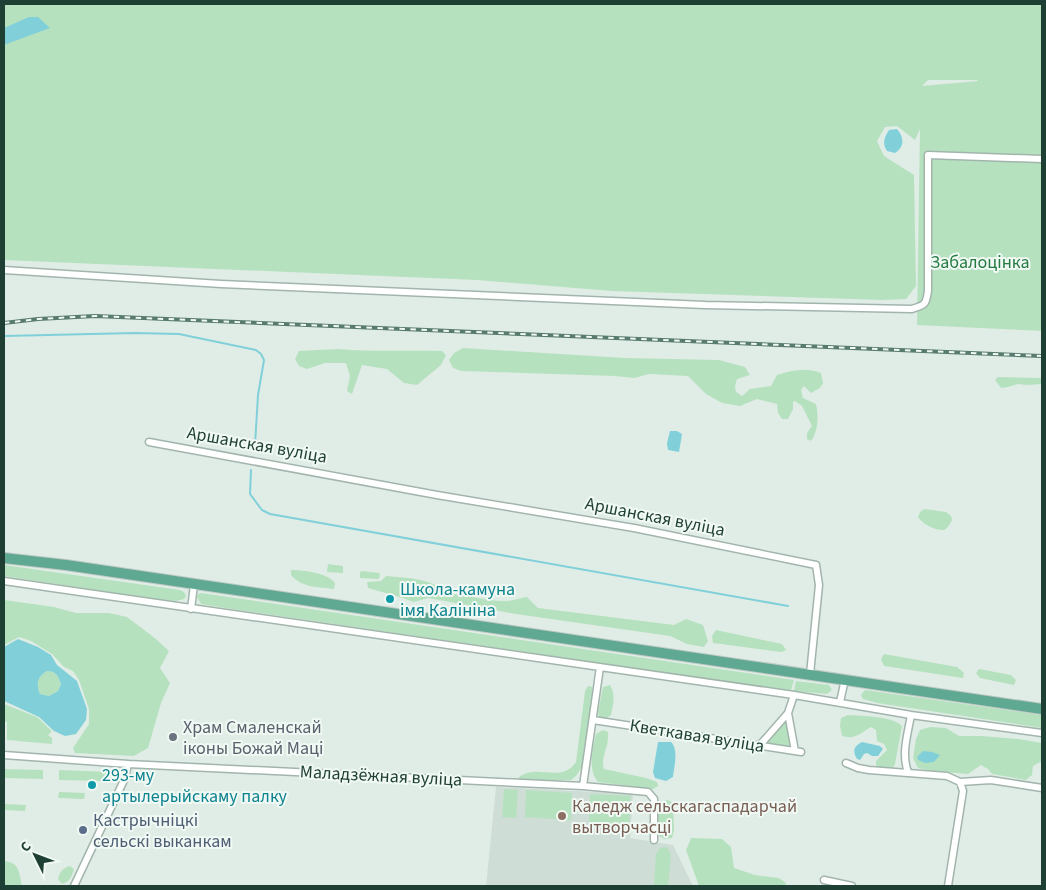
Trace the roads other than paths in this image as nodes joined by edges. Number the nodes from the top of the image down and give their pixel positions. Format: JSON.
{"nodes":[{"id":1,"x":1042,"y":159,"type":"edge"},
{"id":2,"x":4,"y":270,"type":"edge"},
{"id":3,"x":150,"y":442,"type":"dead end"},
{"id":4,"x":4,"y":558,"type":"edge"},
{"id":5,"x":4,"y":581,"type":"edge"},
{"id":6,"x":194,"y":585,"type":"junction"},
{"id":7,"x":191,"y":609,"type":"junction"},
{"id":8,"x":600,"y":668,"type":"junction"},
{"id":9,"x":810,"y":674,"type":"junction"},
{"id":10,"x":845,"y":679,"type":"junction"},
{"id":11,"x":794,"y":695,"type":"junction"},
{"id":12,"x":840,"y":702,"type":"junction"},
{"id":13,"x":1042,"y":709,"type":"edge"},
{"id":14,"x":788,"y":713,"type":"junction"},
{"id":15,"x":911,"y":715,"type":"junction"},
{"id":16,"x":593,"y":720,"type":"junction"},
{"id":17,"x":1042,"y":733,"type":"edge"},
{"id":18,"x":760,"y":745,"type":"junction"},
{"id":19,"x":4,"y":755,"type":"edge"},
{"id":20,"x":846,"y":763,"type":"dead end"},
{"id":21,"x":128,"y":764,"type":"junction"},
{"id":22,"x":908,"y":772,"type":"junction"},
{"id":23,"x":960,"y":782,"type":"junction"},
{"id":24,"x":583,"y":786,"type":"junction"},
{"id":25,"x":1042,"y":788,"type":"edge"},
{"id":26,"x":654,"y":840,"type":"dead end"},
{"id":27,"x":824,"y":880,"type":"dead end"},
{"id":28,"x":74,"y":886,"type":"edge"},
{"id":29,"x":852,"y":886,"type":"edge"},
{"id":30,"x":948,"y":886,"type":"edge"}],
"edges":[{"from":1,"to":2,"type":"street"},
{"from":3,"to":9,"type":"street","name":"Аршанская вуліца"},
{"from":4,"to":6,"type":"main road"},
{"from":5,"to":7,"type":"street"},
{"from":6,"to":7,"type":"street"},
{"from":6,"to":9,"type":"main road"},
{"from":7,"to":8,"type":"street"},
{"from":8,"to":11,"type":"street"},
{"from":8,"to":16,"type":"street"},
{"from":9,"to":10,"type":"main road"},
{"from":10,"to":12,"type":"street"},
{"from":10,"to":13,"type":"main road"},
{"from":11,"to":12,"type":"street"},
{"from":11,"to":14,"type":"street"},
{"from":12,"to":15,"type":"street"},
{"from":14,"to":18,"type":"street"},
{"from":14,"to":18,"type":"street","name":"Кветкавая вуліца"},
{"from":15,"to":17,"type":"street"},
{"from":15,"to":22,"type":"street"},
{"from":16,"to":18,"type":"street","name":"Кветкавая вуліца"},
{"from":16,"to":24,"type":"street"},
{"from":19,"to":21,"type":"street","name":"Маладзёжная вуліца"},
{"from":20,"to":22,"type":"street"},
{"from":21,"to":24,"type":"street","name":"Маладзёжная вуліца"},
{"from":21,"to":28,"type":"street"},
{"from":22,"to":23,"type":"street"},
{"from":23,"to":25,"type":"street"},
{"from":23,"to":30,"type":"street"},
{"from":24,"to":26,"type":"street","name":"Маладзёжная вуліца"},
{"from":27,"to":29,"type":"street"}]}
